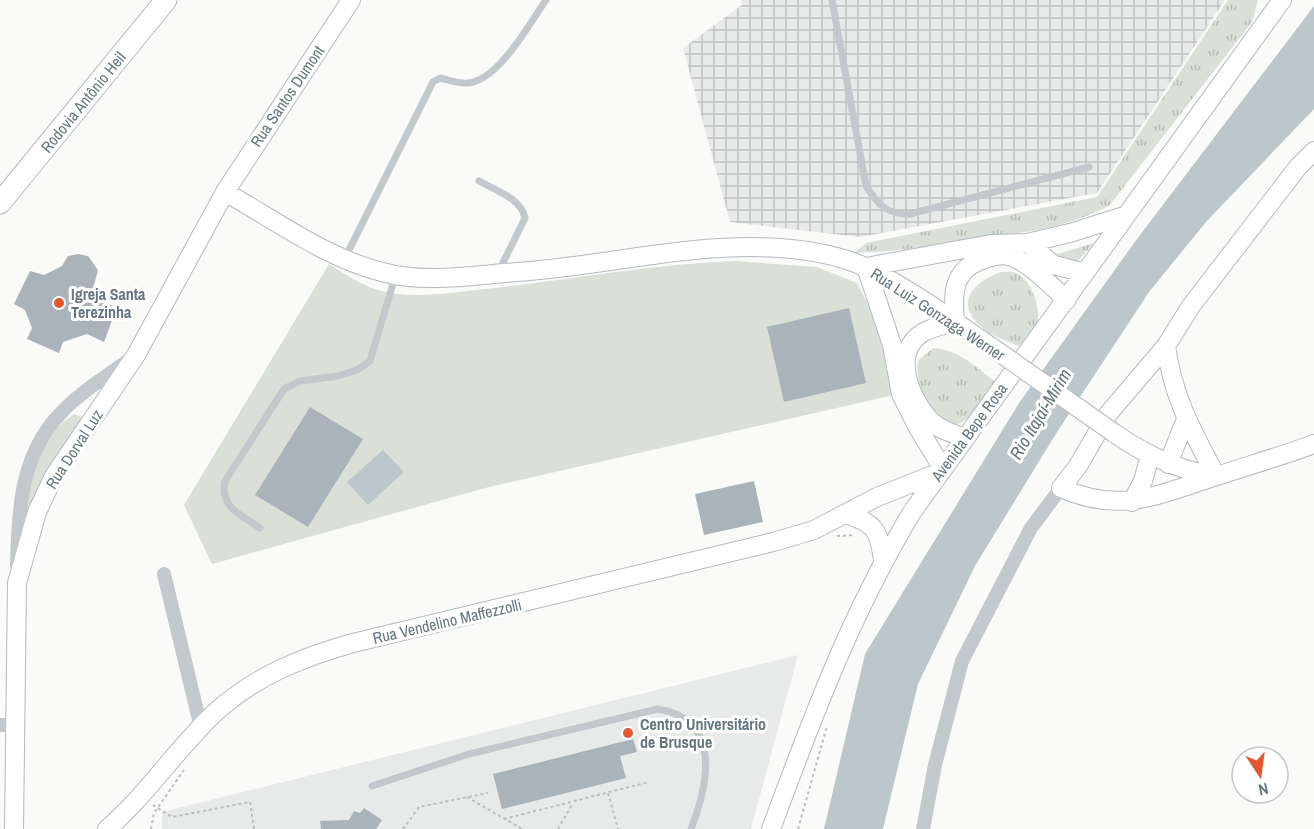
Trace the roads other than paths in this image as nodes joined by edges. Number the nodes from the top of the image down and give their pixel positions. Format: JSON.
{"nodes":[{"id":1,"x":166,"y":0,"type":"edge"},
{"id":2,"x":351,"y":0,"type":"edge"},
{"id":3,"x":546,"y":0,"type":"edge"},
{"id":4,"x":832,"y":0,"type":"edge"},
{"id":5,"x":1282,"y":0,"type":"edge"},
{"id":6,"x":1269,"y":7,"type":"edge"},
{"id":7,"x":1314,"y":151,"type":"edge"},
{"id":8,"x":1089,"y":167,"type":"dead end"},
{"id":9,"x":479,"y":182,"type":"dead end"},
{"id":10,"x":225,"y":192,"type":"junction"},
{"id":11,"x":0,"y":203,"type":"edge"},
{"id":12,"x":1124,"y":216,"type":"junction"},
{"id":13,"x":1027,"y":243,"type":"junction"},
{"id":14,"x":345,"y":258,"type":"junction"},
{"id":15,"x":866,"y":267,"type":"junction"},
{"id":16,"x":1085,"y":273,"type":"junction"},
{"id":17,"x":498,"y":274,"type":"junction"},
{"id":18,"x":396,"y":275,"type":"junction"},
{"id":19,"x":1066,"y":300,"type":"junction"},
{"id":20,"x":955,"y":322,"type":"junction"},
{"id":21,"x":1166,"y":346,"type":"junction"},
{"id":22,"x":136,"y":355,"type":"junction"},
{"id":23,"x":1144,"y":370,"type":"junction"},
{"id":24,"x":1171,"y":380,"type":"junction"},
{"id":25,"x":72,"y":402,"type":"junction"},
{"id":26,"x":96,"y":416,"type":"junction"},
{"id":27,"x":1186,"y":419,"type":"junction"},
{"id":28,"x":964,"y":438,"type":"junction"},
{"id":29,"x":1314,"y":444,"type":"edge"},
{"id":30,"x":1150,"y":455,"type":"junction"},
{"id":31,"x":1168,"y":464,"type":"junction"},
{"id":32,"x":1078,"y":466,"type":"junction"},
{"id":33,"x":940,"y":470,"type":"junction"},
{"id":34,"x":1216,"y":476,"type":"junction"},
{"id":35,"x":1061,"y":488,"type":"junction"},
{"id":36,"x":1092,"y":499,"type":"junction"},
{"id":37,"x":1132,"y":502,"type":"junction"},
{"id":38,"x":845,"y":514,"type":"junction"},
{"id":39,"x":260,"y":528,"type":"dead end"},
{"id":40,"x":883,"y":561,"type":"junction"},
{"id":41,"x":164,"y":574,"type":"dead end"},
{"id":42,"x":17,"y":583,"type":"junction"},
{"id":43,"x":8,"y":725,"type":"edge"},
{"id":44,"x":201,"y":728,"type":"junction"},
{"id":45,"x":791,"y":776,"type":"junction"},
{"id":46,"x":372,"y":786,"type":"dead end"},
{"id":47,"x":13,"y":806,"type":"junction"},
{"id":48,"x":14,"y":829,"type":"edge"},
{"id":49,"x":30,"y":829,"type":"edge"},
{"id":50,"x":107,"y":829,"type":"edge"},
{"id":51,"x":690,"y":829,"type":"edge"},
{"id":52,"x":771,"y":829,"type":"edge"},
{"id":53,"x":783,"y":829,"type":"edge"},
{"id":54,"x":923,"y":829,"type":"edge"}],
"edges":[{"from":1,"to":11,"type":"main road","name":"Rodovia Antônio Heil"},
{"from":2,"to":10,"type":"main road","name":"Rua Santos Dumont"},
{"from":3,"to":14,"type":"lane"},
{"from":4,"to":8,"type":"lane"},
{"from":5,"to":6,"type":"main road","name":"Avenida Bepe Rosa"},
{"from":6,"to":12,"type":"main road","name":"Avenida Bepe Rosa"},
{"from":7,"to":21,"type":"main road"},
{"from":9,"to":17,"type":"lane"},
{"from":10,"to":14,"type":"main road","name":"Rua Luiz Gonzaga Werner"},
{"from":10,"to":22,"type":"main road","name":"Rua Dorval Luz"},
{"from":12,"to":13,"type":"main road"},
{"from":12,"to":16,"type":"main road","name":"Avenida Bepe Rosa"},
{"from":13,"to":15,"type":"main road"},
{"from":13,"to":16,"type":"main road"},
{"from":14,"to":18,"type":"main road","name":"Rua Luiz Gonzaga Werner"},
{"from":15,"to":17,"type":"main road","name":"Rua Luiz Gonzaga Werner"},
{"from":15,"to":20,"type":"main road","name":"Rua Luiz Gonzaga Werner"},
{"from":15,"to":33,"type":"main road"},
{"from":16,"to":19,"type":"main road","name":"Avenida Bepe Rosa"},
{"from":17,"to":18,"type":"main road","name":"Rua Luiz Gonzaga Werner"},
{"from":18,"to":39,"type":"lane"},
{"from":19,"to":20,"type":"main road"},
{"from":19,"to":28,"type":"main road","name":"Avenida Bepe Rosa"},
{"from":20,"to":28,"type":"main road"},
{"from":20,"to":30,"type":"main road","name":"Rua Luiz Gonzaga Werner","bridge":true},
{"from":21,"to":23,"type":"main road"},
{"from":21,"to":24,"type":"main road"},
{"from":22,"to":25,"type":"street"},
{"from":22,"to":26,"type":"main road","name":"Rua Dorval Luz"},
{"from":23,"to":24,"type":"main road"},
{"from":23,"to":32,"type":"main road"},
{"from":24,"to":27,"type":"main road"},
{"from":25,"to":26,"type":"street"},
{"from":25,"to":42,"type":"street"},
{"from":26,"to":42,"type":"main road","name":"Rua Dorval Luz"},
{"from":27,"to":31,"type":"main road"},
{"from":27,"to":34,"type":"main road"},
{"from":28,"to":33,"type":"main road","name":"Avenida Bepe Rosa"},
{"from":29,"to":34,"type":"main road","name":"Rua Luiz Gonzaga Werner"},
{"from":30,"to":31,"type":"main road","name":"Rua Luiz Gonzaga Werner"},
{"from":30,"to":37,"type":"main road"},
{"from":31,"to":34,"type":"main road","name":"Rua Luiz Gonzaga Werner"},
{"from":32,"to":35,"type":"main road"},
{"from":32,"to":36,"type":"main road"},
{"from":33,"to":38,"type":"main road","name":"Rua Vendelino Maffezzolli"},
{"from":33,"to":40,"type":"main road","name":"Avenida Bepe Rosa"},
{"from":34,"to":37,"type":"main road"},
{"from":35,"to":36,"type":"main road"},
{"from":35,"to":54,"type":"street"},
{"from":36,"to":37,"type":"main road"},
{"from":38,"to":40,"type":"main road"},
{"from":38,"to":44,"type":"main road","name":"Rua Vendelino Maffezzolli"},
{"from":40,"to":45,"type":"main road","name":"Avenida Bepe Rosa"},
{"from":41,"to":44,"type":"street"},
{"from":42,"to":43,"type":"main road","name":"Rua Dorval Luz"},
{"from":43,"to":47,"type":"main road","name":"Rua Dorval Luz"},
{"from":44,"to":50,"type":"main road","name":"Rua Vendelino Maffezzolli"},
{"from":45,"to":52,"type":"main road","name":"Avenida Bepe Rosa"},
{"from":45,"to":53,"type":"main road","name":"Avenida Bepe Rosa"},
{"from":46,"to":51,"type":"lane"},
{"from":47,"to":48,"type":"main road","name":"Rua Dorval Luz"},
{"from":47,"to":49,"type":"main road"}]}
